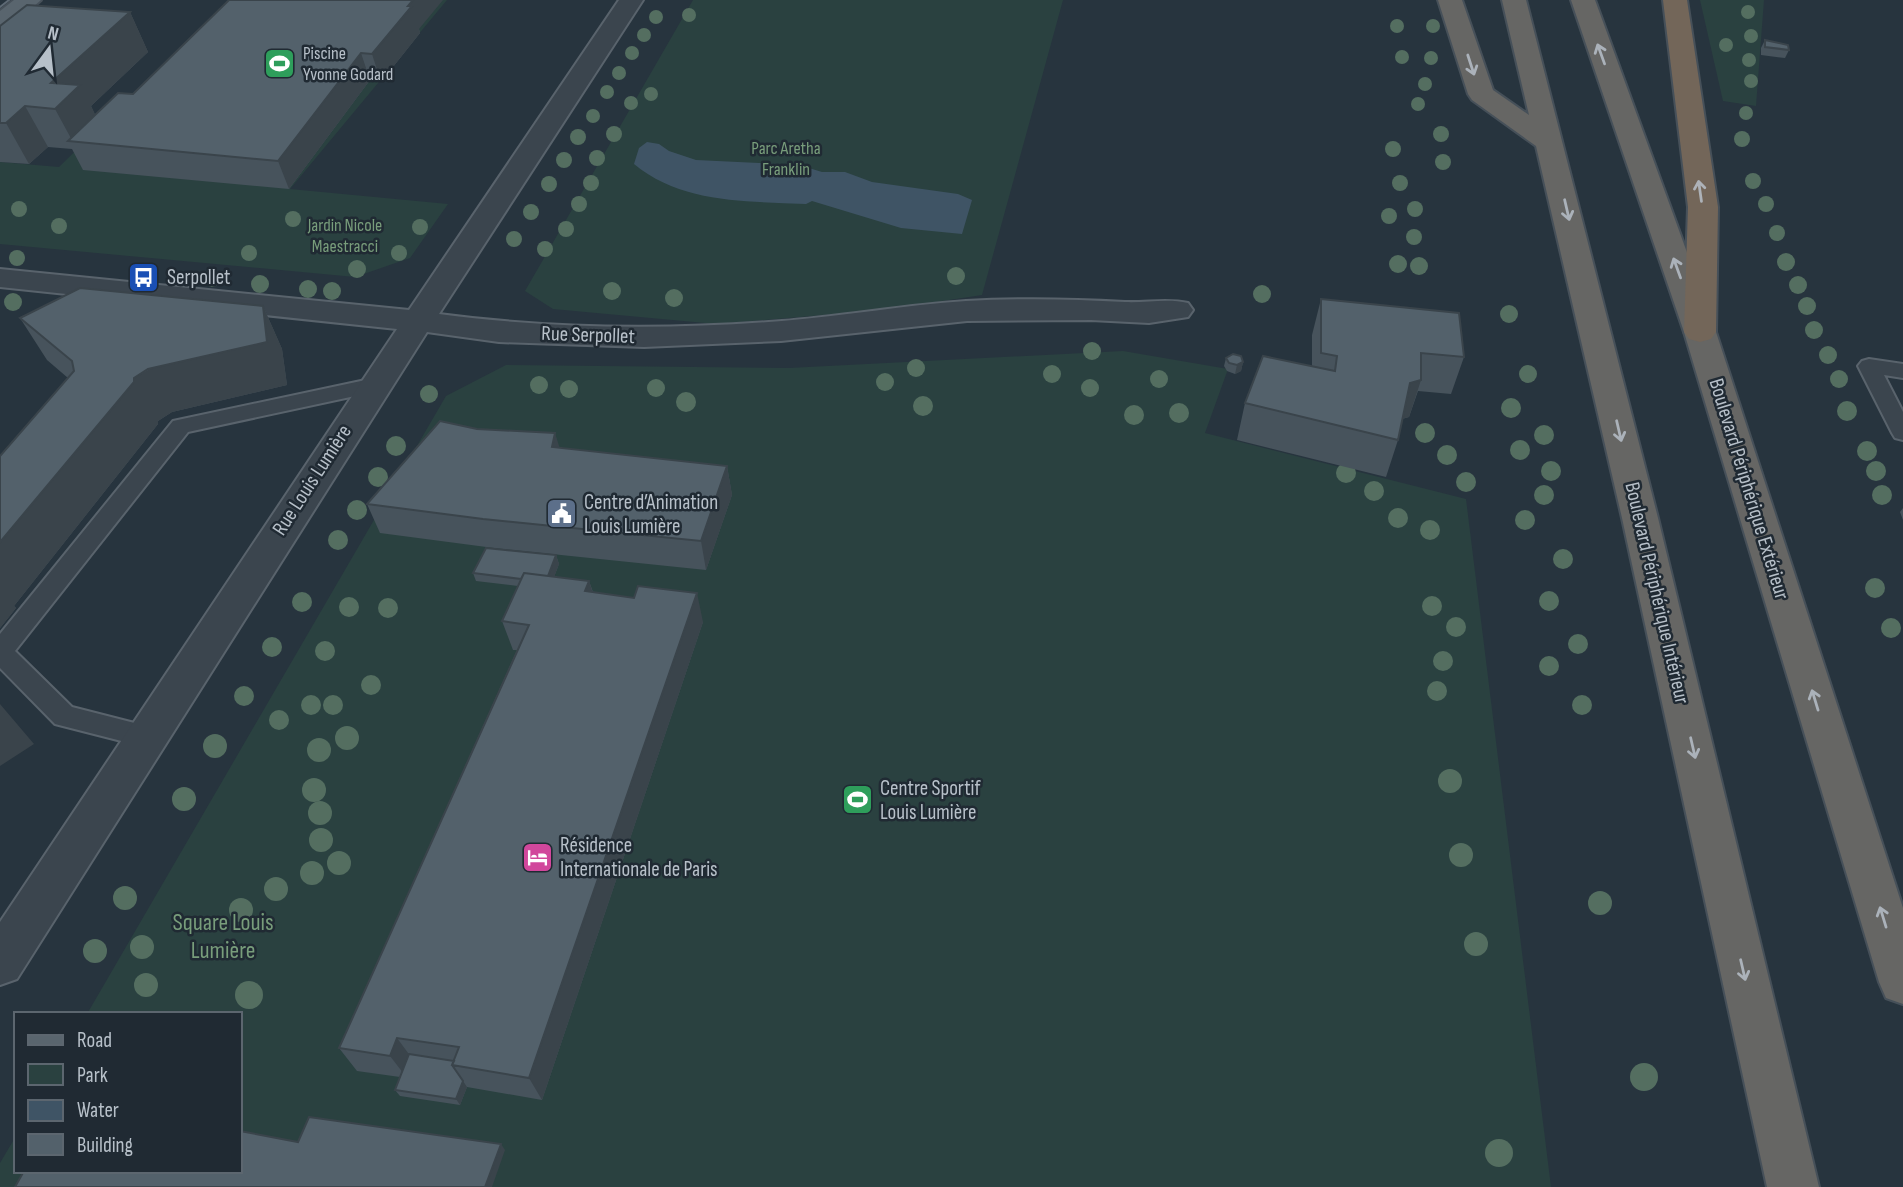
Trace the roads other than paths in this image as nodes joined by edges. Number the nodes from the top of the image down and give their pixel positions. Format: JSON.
{"nodes":[{"id":1,"x":29,"y":0,"type":"edge"},
{"id":2,"x":631,"y":0,"type":"edge"},
{"id":3,"x":1450,"y":0,"type":"edge"},
{"id":4,"x":1514,"y":0,"type":"edge"},
{"id":5,"x":1675,"y":0,"type":"edge"},
{"id":6,"x":1585,"y":2,"type":"edge"},
{"id":7,"x":0,"y":23,"type":"edge"},
{"id":8,"x":1551,"y":144,"type":"junction"},
{"id":9,"x":0,"y":278,"type":"edge"},
{"id":10,"x":1177,"y":310,"type":"dead end"},
{"id":11,"x":419,"y":321,"type":"junction"},
{"id":12,"x":1700,"y":332,"type":"junction"},
{"id":13,"x":1903,"y":371,"type":"edge"},
{"id":14,"x":375,"y":385,"type":"junction"},
{"id":15,"x":1903,"y":433,"type":"edge"},
{"id":16,"x":145,"y":736,"type":"junction"},
{"id":17,"x":0,"y":963,"type":"edge"},
{"id":18,"x":1903,"y":982,"type":"edge"},
{"id":19,"x":1793,"y":1187,"type":"edge"}],
"edges":[{"from":1,"to":7,"type":"main road"},
{"from":2,"to":11,"type":"street","name":"Rue Louis Lumière"},
{"from":3,"to":8,"type":"highway","one_way":true},
{"from":4,"to":8,"type":"highway","name":"Boulevard Périphérique Intérieur"},
{"from":12,"to":5,"type":"highway","one_way":true},
{"from":12,"to":6,"type":"highway","name":"Boulevard Périphérique Extérieur","one_way":true},
{"from":8,"to":19,"type":"highway","name":"Boulevard Périphérique Intérieur","one_way":true},
{"from":9,"to":11,"type":"street","name":"Rue Serpollet"},
{"from":10,"to":11,"type":"street","name":"Rue Serpollet"},
{"from":11,"to":14,"type":"street","name":"Rue Louis Lumière"},
{"from":18,"to":12,"type":"highway","name":"Boulevard Périphérique Extérieur","one_way":true},
{"from":13,"to":15,"type":"lane"},
{"from":14,"to":16,"type":"street","name":"Rue Louis Lumière"},
{"from":14,"to":16,"type":"lane"},
{"from":16,"to":17,"type":"street","name":"Rue Louis Lumière"}]}
